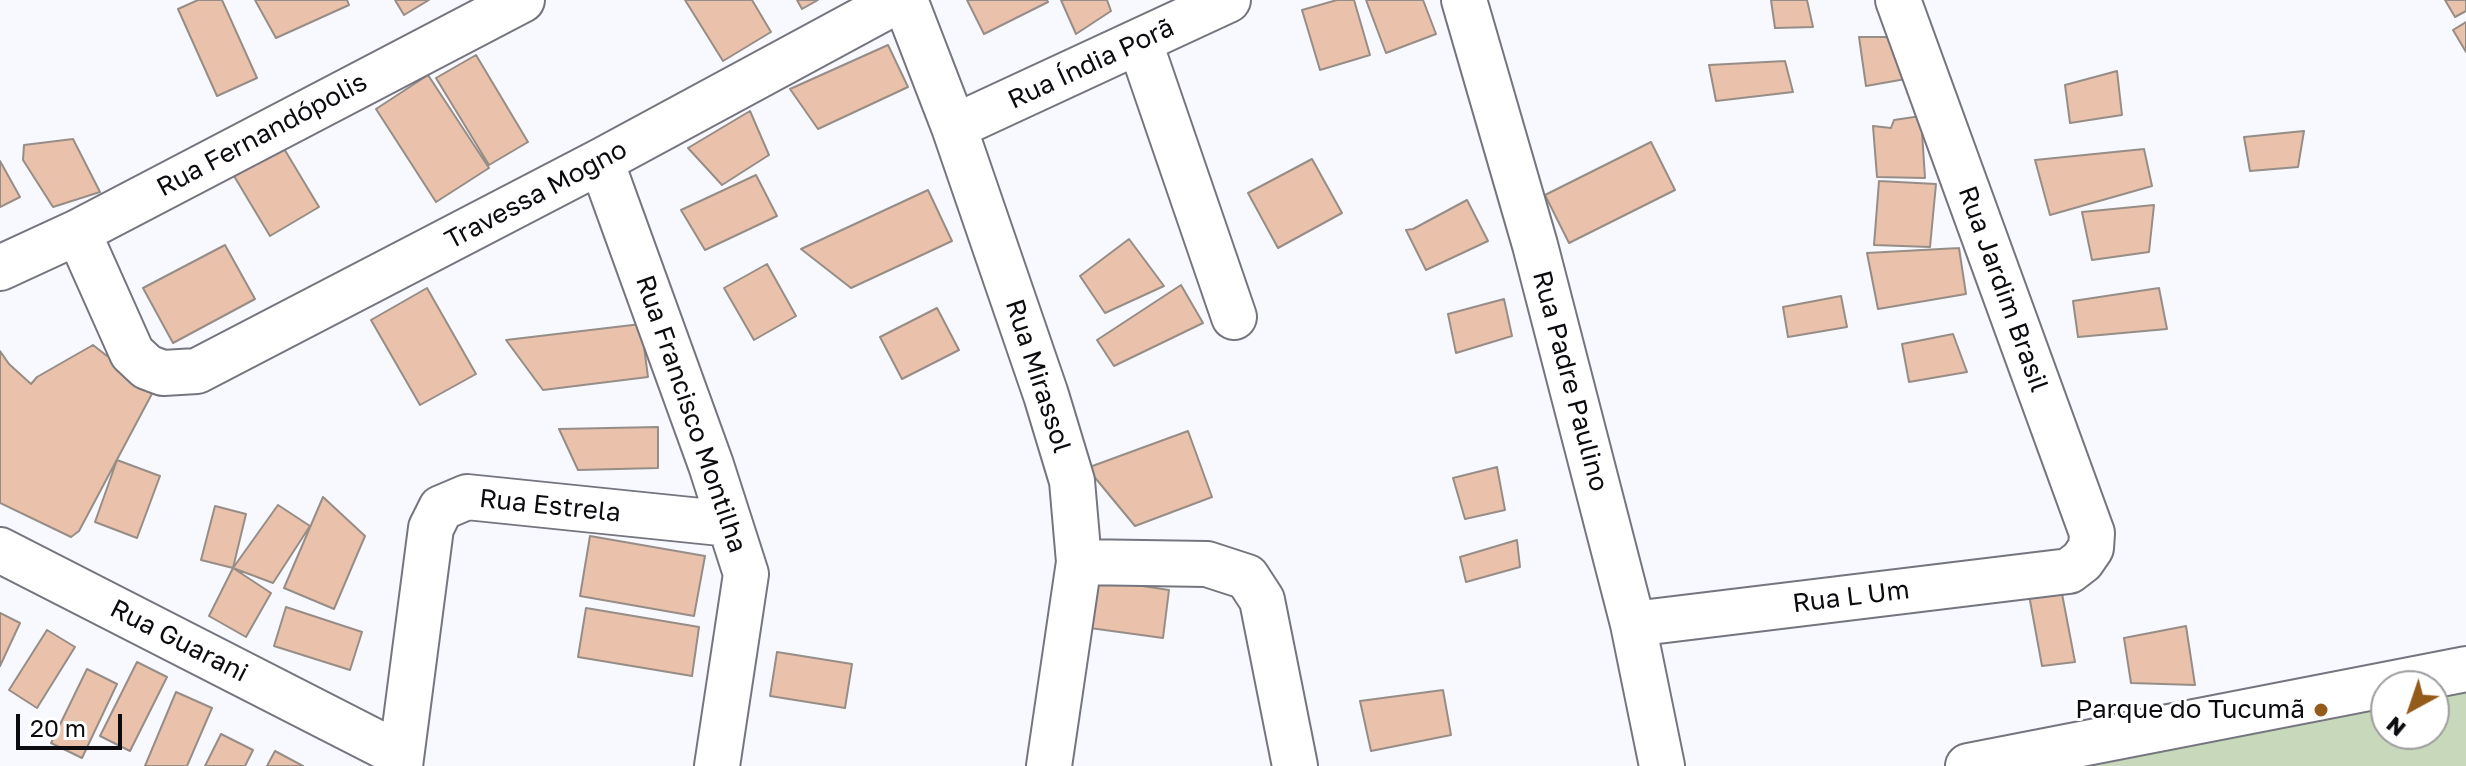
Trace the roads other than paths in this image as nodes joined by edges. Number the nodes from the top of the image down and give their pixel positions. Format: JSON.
{"nodes":[{"id":1,"x":522,"y":0,"type":"edge"},
{"id":2,"x":902,"y":0,"type":"edge"},
{"id":3,"x":1228,"y":0,"type":"edge"},
{"id":4,"x":1464,"y":0,"type":"edge"},
{"id":5,"x":1898,"y":0,"type":"edge"},
{"id":6,"x":1140,"y":43,"type":"junction"},
{"id":7,"x":954,"y":127,"type":"junction"},
{"id":8,"x":601,"y":161,"type":"junction"},
{"id":9,"x":78,"y":232,"type":"junction"},
{"id":10,"x":0,"y":268,"type":"edge"},
{"id":11,"x":1234,"y":317,"type":"dead end"},
{"id":12,"x":730,"y":524,"type":"junction"},
{"id":13,"x":0,"y":550,"type":"edge"},
{"id":14,"x":1079,"y":562,"type":"junction"},
{"id":15,"x":2069,"y":571,"type":"joint"},
{"id":16,"x":1633,"y":624,"type":"junction"},
{"id":17,"x":2466,"y":669,"type":"edge"},
{"id":18,"x":400,"y":760,"type":"edge"},
{"id":19,"x":717,"y":766,"type":"edge"},
{"id":20,"x":1049,"y":766,"type":"edge"},
{"id":21,"x":1295,"y":766,"type":"edge"},
{"id":22,"x":1662,"y":766,"type":"edge"},
{"id":23,"x":1968,"y":766,"type":"edge"}],
"edges":[{"from":1,"to":9,"type":"street","name":"Rua Fernandópolis"},
{"from":2,"to":7,"type":"street","name":"Rua Mirassol"},
{"from":2,"to":8,"type":"street","name":"Travessa Mogno"},
{"from":3,"to":6,"type":"street","name":"Rua Índia Porã"},
{"from":4,"to":16,"type":"street","name":"Rua Padre Paulino"},
{"from":5,"to":15,"type":"street","name":"Rua Jardim Brasil"},
{"from":6,"to":7,"type":"street","name":"Rua Índia Porã"},
{"from":6,"to":11,"type":"street"},
{"from":7,"to":14,"type":"street","name":"Rua Mirassol"},
{"from":8,"to":9,"type":"street","name":"Travessa Mogno"},
{"from":8,"to":12,"type":"street","name":"Rua Francisco Montilha"},
{"from":9,"to":10,"type":"street","name":"Rua Fernandópolis"},
{"from":12,"to":18,"type":"street","name":"Rua Estrela"},
{"from":12,"to":19,"type":"street","name":"Rua Francisco Montilha"},
{"from":13,"to":18,"type":"street","name":"Rua Guarani"},
{"from":14,"to":20,"type":"street","name":"Rua Mirassol"},
{"from":14,"to":21,"type":"street"},
{"from":15,"to":16,"type":"street","name":"Rua L Um"},
{"from":16,"to":22,"type":"street","name":"Rua Padre Paulino"},
{"from":17,"to":23,"type":"street"}]}
